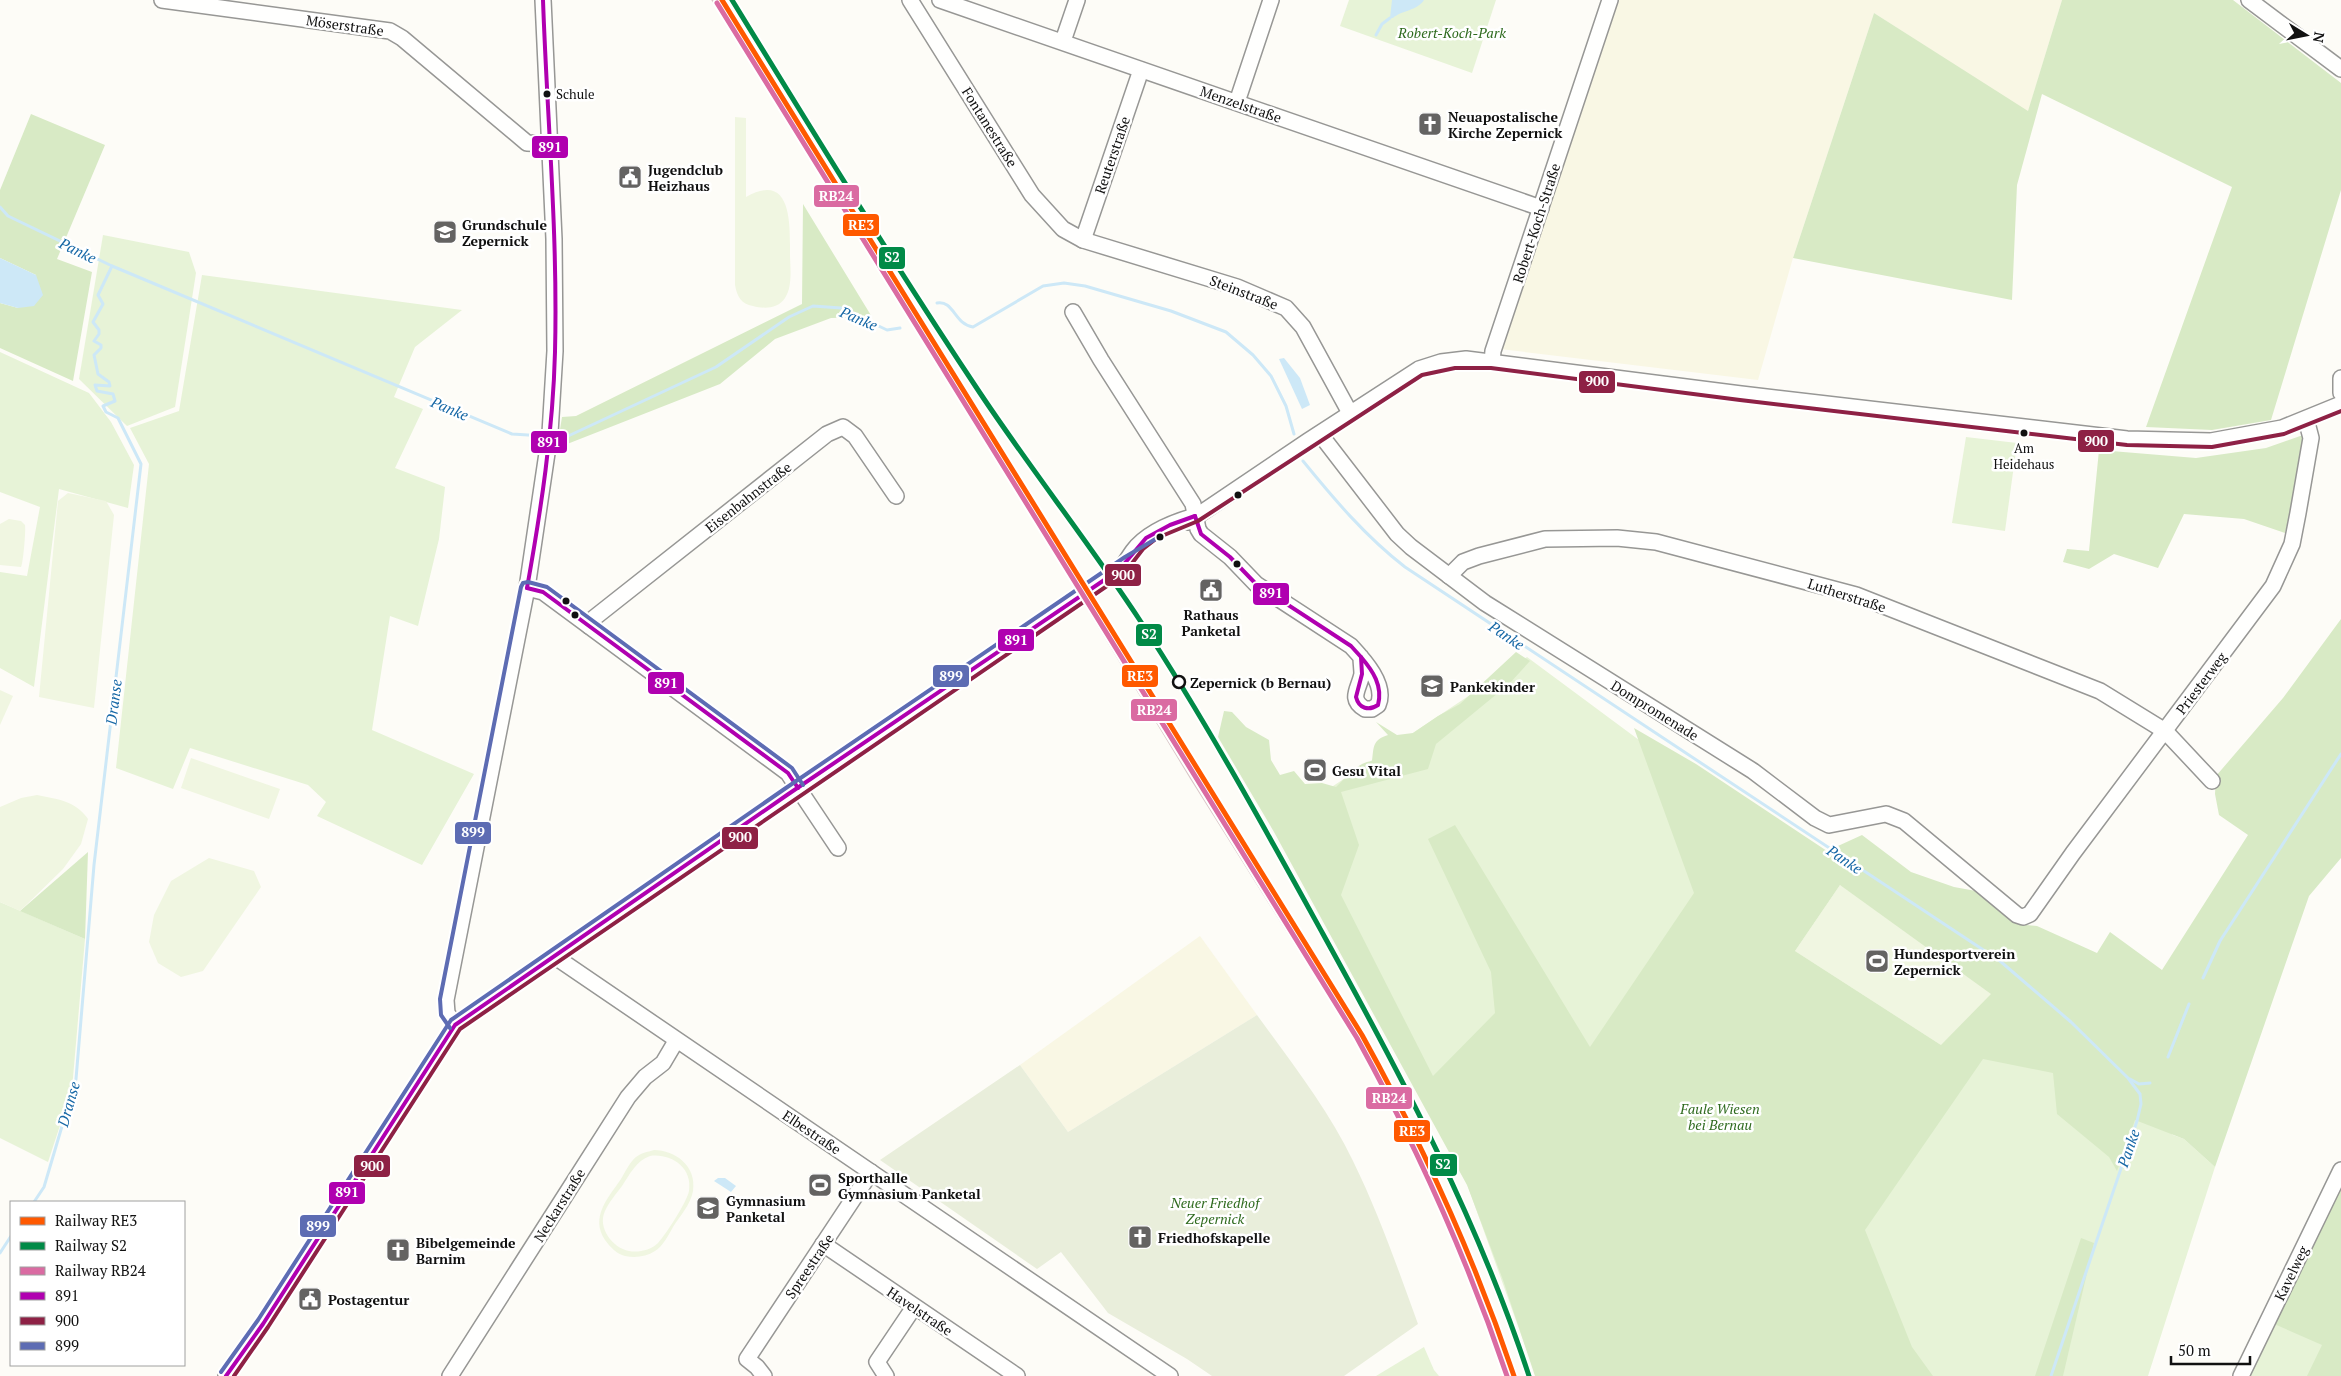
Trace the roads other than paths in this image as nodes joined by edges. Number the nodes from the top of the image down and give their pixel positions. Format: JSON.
{"nodes":[{"id":1,"x":162,"y":0,"type":"edge"},
{"id":2,"x":543,"y":0,"type":"edge"},
{"id":3,"x":936,"y":0,"type":"edge"},
{"id":4,"x":940,"y":0,"type":"edge"},
{"id":5,"x":1077,"y":0,"type":"edge"},
{"id":6,"x":1271,"y":0,"type":"edge"},
{"id":7,"x":1610,"y":0,"type":"edge"},
{"id":8,"x":2249,"y":0,"type":"edge"},
{"id":9,"x":913,"y":4,"type":"edge"},
{"id":10,"x":1063,"y":41,"type":"junction"},
{"id":11,"x":2341,"y":69,"type":"edge"},
{"id":12,"x":1140,"y":70,"type":"junction"},
{"id":13,"x":1237,"y":102,"type":"junction"},
{"id":14,"x":550,"y":144,"type":"junction"},
{"id":15,"x":1541,"y":208,"type":"junction"},
{"id":16,"x":1083,"y":240,"type":"junction"},
{"id":17,"x":1073,"y":312,"type":"dead end"},
{"id":18,"x":1492,"y":362,"type":"junction"},
{"id":19,"x":2341,"y":378,"type":"edge"},
{"id":20,"x":2341,"y":393,"type":"edge"},
{"id":21,"x":2341,"y":404,"type":"edge"},
{"id":22,"x":1350,"y":413,"type":"junction"},
{"id":23,"x":2306,"y":419,"type":"junction"},
{"id":24,"x":1320,"y":434,"type":"junction"},
{"id":25,"x":896,"y":496,"type":"dead end"},
{"id":26,"x":1195,"y":516,"type":"junction"},
{"id":27,"x":1449,"y":576,"type":"junction"},
{"id":28,"x":528,"y":588,"type":"junction"},
{"id":29,"x":589,"y":626,"type":"junction"},
{"id":30,"x":1361,"y":657,"type":"dead end"},
{"id":31,"x":2165,"y":731,"type":"junction"},
{"id":32,"x":2212,"y":781,"type":"dead end"},
{"id":33,"x":798,"y":788,"type":"junction"},
{"id":34,"x":838,"y":848,"type":"dead end"},
{"id":35,"x":2023,"y":917,"type":"joint"},
{"id":36,"x":554,"y":956,"type":"junction"},
{"id":37,"x":456,"y":1025,"type":"junction"},
{"id":38,"x":676,"y":1041,"type":"junction"},
{"id":39,"x":2341,"y":1170,"type":"edge"},
{"id":40,"x":870,"y":1172,"type":"junction"},
{"id":41,"x":823,"y":1244,"type":"junction"},
{"id":42,"x":914,"y":1307,"type":"junction"},
{"id":43,"x":1010,"y":1374,"type":"edge"},
{"id":44,"x":226,"y":1376,"type":"edge"},
{"id":45,"x":450,"y":1376,"type":"edge"},
{"id":46,"x":764,"y":1376,"type":"edge"},
{"id":47,"x":886,"y":1376,"type":"edge"},
{"id":48,"x":1170,"y":1376,"type":"edge"},
{"id":49,"x":2241,"y":1376,"type":"edge"}],
"edges":[{"from":1,"to":14,"type":"street","name":"Möserstraße"},
{"from":2,"to":14,"type":"street"},
{"from":3,"to":9,"type":"street"},
{"from":4,"to":10,"type":"street","name":"Menzelstraße"},
{"from":5,"to":10,"type":"street"},
{"from":6,"to":13,"type":"street"},
{"from":7,"to":15,"type":"street","name":"Robert-Koch-Straße"},
{"from":8,"to":11,"type":"street"},
{"from":9,"to":16,"type":"street","name":"Fontanestraße"},
{"from":10,"to":12,"type":"street","name":"Menzelstraße"},
{"from":12,"to":13,"type":"street","name":"Menzelstraße"},
{"from":12,"to":16,"type":"street","name":"Reuterstraße"},
{"from":13,"to":15,"type":"street","name":"Menzelstraße"},
{"from":14,"to":28,"type":"street"},
{"from":15,"to":18,"type":"street","name":"Robert-Koch-Straße"},
{"from":16,"to":22,"type":"street","name":"Steinstraße"},
{"from":17,"to":26,"type":"street"},
{"from":18,"to":22,"type":"street"},
{"from":18,"to":23,"type":"street"},
{"from":19,"to":20,"type":"street"},
{"from":21,"to":23,"type":"street"},
{"from":22,"to":24,"type":"street"},
{"from":23,"to":31,"type":"street","name":"Priesterweg"},
{"from":24,"to":26,"type":"street"},
{"from":24,"to":27,"type":"street","name":"Dompromenade"},
{"from":25,"to":29,"type":"street","name":"Eisenbahnstraße"},
{"from":26,"to":30,"type":"street"},
{"from":26,"to":33,"type":"street"},
{"from":27,"to":31,"type":"street","name":"Lutherstraße"},
{"from":27,"to":35,"type":"street","name":"Dompromenade"},
{"from":28,"to":29,"type":"street"},
{"from":28,"to":37,"type":"street"},
{"from":29,"to":33,"type":"street"},
{"from":31,"to":32,"type":"street","name":"Lutherstraße"},
{"from":31,"to":35,"type":"street","name":"Priesterweg"},
{"from":33,"to":34,"type":"street"},
{"from":33,"to":36,"type":"street"},
{"from":36,"to":37,"type":"street"},
{"from":36,"to":38,"type":"street","name":"Elbestraße"},
{"from":37,"to":44,"type":"street"},
{"from":38,"to":40,"type":"street","name":"Elbestraße"},
{"from":38,"to":45,"type":"street","name":"Neckarstraße"},
{"from":39,"to":49,"type":"street","name":"Kavelweg"},
{"from":40,"to":41,"type":"street","name":"Spreestraße"},
{"from":40,"to":48,"type":"street","name":"Elbestraße"},
{"from":41,"to":42,"type":"street","name":"Havelstraße"},
{"from":41,"to":46,"type":"street","name":"Spreestraße"},
{"from":42,"to":43,"type":"street","name":"Havelstraße"},
{"from":42,"to":47,"type":"street"}]}
